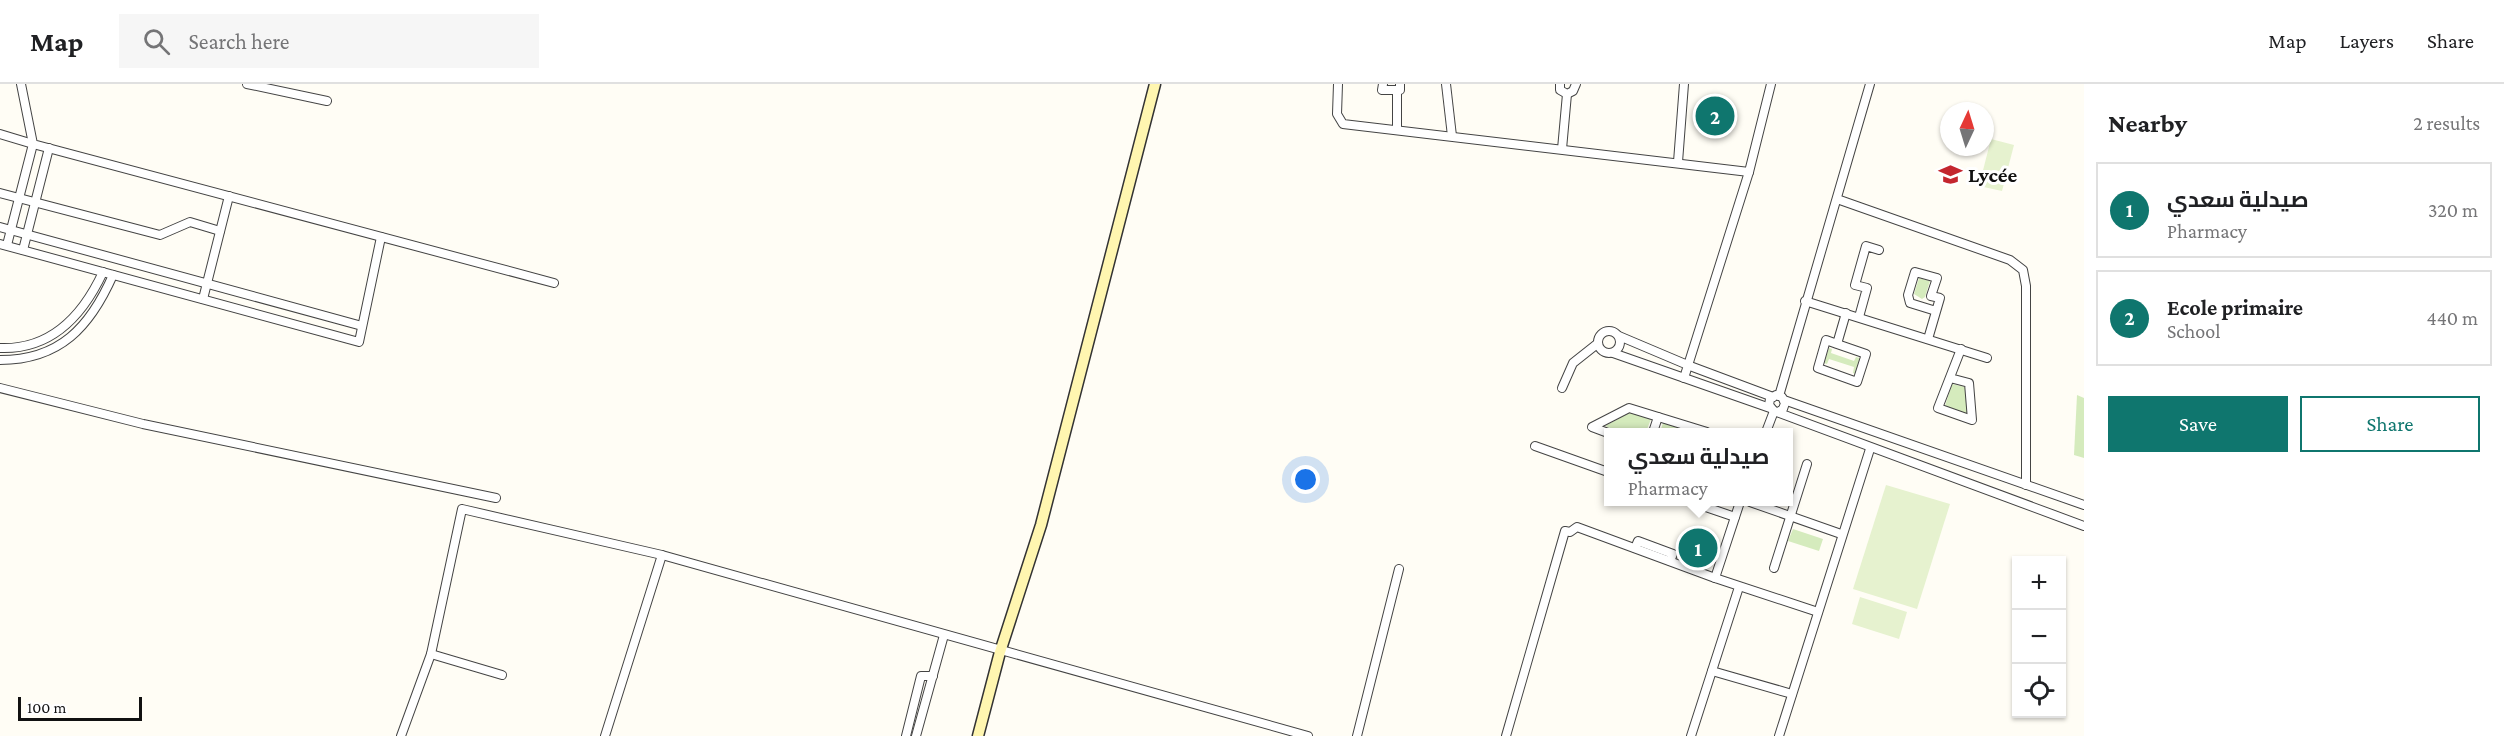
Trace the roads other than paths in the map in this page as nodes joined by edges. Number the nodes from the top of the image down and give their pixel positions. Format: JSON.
{"nodes":[{"id":1,"x":21,"y":84,"type":"edge"},
{"id":2,"x":247,"y":84,"type":"edge"},
{"id":3,"x":1155,"y":84,"type":"edge"},
{"id":4,"x":1338,"y":84,"type":"edge"},
{"id":5,"x":1446,"y":84,"type":"edge"},
{"id":6,"x":1560,"y":84,"type":"edge"},
{"id":7,"x":1576,"y":84,"type":"edge"},
{"id":8,"x":1684,"y":84,"type":"edge"},
{"id":9,"x":1771,"y":84,"type":"edge"},
{"id":10,"x":1870,"y":84,"type":"edge"},
{"id":11,"x":1386,"y":86,"type":"edge"},
{"id":12,"x":1399,"y":87,"type":"edge"},
{"id":13,"x":1567,"y":94,"type":"junction"},
{"id":14,"x":327,"y":101,"type":"dead end"},
{"id":15,"x":1397,"y":130,"type":"junction"},
{"id":16,"x":0,"y":134,"type":"edge"},
{"id":17,"x":1452,"y":136,"type":"junction"},
{"id":18,"x":33,"y":144,"type":"junction"},
{"id":19,"x":49,"y":148,"type":"junction"},
{"id":20,"x":1562,"y":149,"type":"junction"},
{"id":21,"x":1678,"y":162,"type":"junction"},
{"id":22,"x":1749,"y":172,"type":"junction"},
{"id":23,"x":0,"y":193,"type":"edge"},
{"id":24,"x":229,"y":196,"type":"junction"},
{"id":25,"x":19,"y":198,"type":"junction"},
{"id":26,"x":1837,"y":199,"type":"junction"},
{"id":27,"x":36,"y":202,"type":"junction"},
{"id":28,"x":0,"y":227,"type":"edge"},
{"id":29,"x":11,"y":230,"type":"junction"},
{"id":30,"x":220,"y":231,"type":"junction"},
{"id":31,"x":27,"y":235,"type":"junction"},
{"id":32,"x":381,"y":237,"type":"junction"},
{"id":33,"x":3,"y":244,"type":"edge"},
{"id":34,"x":23,"y":250,"type":"junction"},
{"id":35,"x":1879,"y":250,"type":"dead end"},
{"id":36,"x":103,"y":272,"type":"junction"},
{"id":37,"x":113,"y":275,"type":"junction"},
{"id":38,"x":554,"y":283,"type":"dead end"},
{"id":39,"x":207,"y":284,"type":"junction"},
{"id":40,"x":203,"y":299,"type":"junction"},
{"id":41,"x":1805,"y":301,"type":"junction"},
{"id":42,"x":1936,"y":311,"type":"junction"},
{"id":43,"x":1846,"y":313,"type":"junction"},
{"id":44,"x":1859,"y":317,"type":"junction"},
{"id":45,"x":362,"y":326,"type":"junction"},
{"id":46,"x":1619,"y":336,"type":"junction"},
{"id":47,"x":1928,"y":339,"type":"junction"},
{"id":48,"x":1597,"y":344,"type":"junction"},
{"id":49,"x":1837,"y":344,"type":"junction"},
{"id":50,"x":0,"y":348,"type":"edge"},
{"id":51,"x":1960,"y":350,"type":"junction"},
{"id":52,"x":1613,"y":353,"type":"junction"},
{"id":53,"x":1987,"y":358,"type":"dead end"},
{"id":54,"x":0,"y":360,"type":"edge"},
{"id":55,"x":1690,"y":366,"type":"junction"},
{"id":56,"x":1684,"y":378,"type":"junction"},
{"id":57,"x":1950,"y":378,"type":"junction"},
{"id":58,"x":0,"y":388,"type":"edge"},
{"id":59,"x":1562,"y":388,"type":"dead end"},
{"id":60,"x":1779,"y":397,"type":"junction"},
{"id":61,"x":1774,"y":410,"type":"junction"},
{"id":62,"x":1658,"y":417,"type":"junction"},
{"id":63,"x":1654,"y":428,"type":"edge"},
{"id":64,"x":1694,"y":428,"type":"edge"},
{"id":65,"x":1767,"y":428,"type":"edge"},
{"id":66,"x":1604,"y":432,"type":"edge"},
{"id":67,"x":1535,"y":446,"type":"dead end"},
{"id":68,"x":1870,"y":449,"type":"junction"},
{"id":69,"x":1808,"y":464,"type":"dead end"},
{"id":70,"x":1604,"y":471,"type":"edge"},
{"id":71,"x":2026,"y":485,"type":"junction"},
{"id":72,"x":496,"y":498,"type":"dead end"},
{"id":73,"x":2084,"y":505,"type":"edge"},
{"id":74,"x":1705,"y":506,"type":"edge"},
{"id":75,"x":1738,"y":506,"type":"edge"},
{"id":76,"x":1764,"y":506,"type":"edge"},
{"id":77,"x":1791,"y":516,"type":"junction"},
{"id":78,"x":1735,"y":517,"type":"junction"},
{"id":79,"x":2084,"y":526,"type":"edge"},
{"id":80,"x":1841,"y":534,"type":"junction"},
{"id":81,"x":662,"y":555,"type":"junction"},
{"id":82,"x":1774,"y":568,"type":"dead end"},
{"id":83,"x":1399,"y":569,"type":"dead end"},
{"id":84,"x":1715,"y":578,"type":"junction"},
{"id":85,"x":1739,"y":587,"type":"junction"},
{"id":86,"x":1818,"y":612,"type":"junction"},
{"id":87,"x":944,"y":635,"type":"junction"},
{"id":88,"x":1000,"y":651,"type":"junction"},
{"id":89,"x":431,"y":654,"type":"junction"},
{"id":90,"x":1712,"y":671,"type":"junction"},
{"id":91,"x":502,"y":675,"type":"dead end"},
{"id":92,"x":933,"y":676,"type":"junction"},
{"id":93,"x":1792,"y":694,"type":"junction"},
{"id":94,"x":401,"y":736,"type":"edge"},
{"id":95,"x":605,"y":736,"type":"edge"},
{"id":96,"x":906,"y":736,"type":"edge"},
{"id":97,"x":916,"y":736,"type":"edge"},
{"id":98,"x":978,"y":736,"type":"edge"},
{"id":99,"x":1308,"y":736,"type":"edge"},
{"id":100,"x":1357,"y":736,"type":"edge"},
{"id":101,"x":1506,"y":736,"type":"edge"},
{"id":102,"x":1691,"y":736,"type":"edge"},
{"id":103,"x":1779,"y":736,"type":"edge"}],
"edges":[{"from":1,"to":18,"type":"street"},
{"from":2,"to":14,"type":"street"},
{"from":3,"to":88,"type":"street"},
{"from":4,"to":15,"type":"street"},
{"from":5,"to":17,"type":"street"},
{"from":6,"to":13,"type":"street"},
{"from":7,"to":13,"type":"street"},
{"from":8,"to":21,"type":"street"},
{"from":9,"to":22,"type":"street"},
{"from":10,"to":26,"type":"street"},
{"from":11,"to":12,"type":"street"},
{"from":12,"to":15,"type":"street"},
{"from":13,"to":20,"type":"street"},
{"from":15,"to":17,"type":"street"},
{"from":16,"to":18,"type":"street"},
{"from":17,"to":20,"type":"street"},
{"from":18,"to":19,"type":"street"},
{"from":18,"to":25,"type":"street"},
{"from":19,"to":24,"type":"street"},
{"from":19,"to":27,"type":"street"},
{"from":20,"to":21,"type":"street"},
{"from":21,"to":22,"type":"street"},
{"from":22,"to":55,"type":"street"},
{"from":23,"to":25,"type":"street"},
{"from":24,"to":30,"type":"street"},
{"from":24,"to":32,"type":"street"},
{"from":25,"to":27,"type":"street"},
{"from":25,"to":29,"type":"street"},
{"from":26,"to":41,"type":"street"},
{"from":26,"to":71,"type":"street"},
{"from":27,"to":30,"type":"street"},
{"from":27,"to":31,"type":"street"},
{"from":28,"to":29,"type":"street"},
{"from":29,"to":31,"type":"street"},
{"from":29,"to":33,"type":"street"},
{"from":30,"to":39,"type":"street"},
{"from":31,"to":34,"type":"street"},
{"from":31,"to":39,"type":"street"},
{"from":32,"to":38,"type":"street"},
{"from":32,"to":45,"type":"street"},
{"from":33,"to":34,"type":"street"},
{"from":34,"to":36,"type":"street"},
{"from":35,"to":44,"type":"street"},
{"from":36,"to":37,"type":"street"},
{"from":36,"to":50,"type":"street"},
{"from":37,"to":40,"type":"street"},
{"from":37,"to":54,"type":"street"},
{"from":39,"to":40,"type":"street"},
{"from":39,"to":45,"type":"street"},
{"from":40,"to":45,"type":"street"},
{"from":41,"to":43,"type":"street"},
{"from":41,"to":60,"type":"street"},
{"from":42,"to":42,"type":"street"},
{"from":42,"to":47,"type":"street"},
{"from":43,"to":44,"type":"street"},
{"from":43,"to":49,"type":"street"},
{"from":44,"to":47,"type":"street"},
{"from":46,"to":48,"type":"street"},
{"from":46,"to":52,"type":"street"},
{"from":46,"to":55,"type":"street"},
{"from":47,"to":51,"type":"street"},
{"from":48,"to":52,"type":"street"},
{"from":48,"to":59,"type":"street"},
{"from":49,"to":49,"type":"street"},
{"from":51,"to":53,"type":"street"},
{"from":51,"to":57,"type":"street"},
{"from":52,"to":56,"type":"street"},
{"from":55,"to":56,"type":"street"},
{"from":55,"to":60,"type":"street"},
{"from":56,"to":61,"type":"street"},
{"from":57,"to":57,"type":"street"},
{"from":58,"to":72,"type":"street"},
{"from":60,"to":61,"type":"street"},
{"from":60,"to":61,"type":"street"},
{"from":60,"to":71,"type":"street"},
{"from":61,"to":65,"type":"street"},
{"from":61,"to":68,"type":"street"},
{"from":62,"to":63,"type":"street"},
{"from":62,"to":64,"type":"street"},
{"from":62,"to":66,"type":"street"},
{"from":67,"to":70,"type":"street"},
{"from":68,"to":79,"type":"street"},
{"from":68,"to":80,"type":"street"},
{"from":69,"to":77,"type":"street"},
{"from":71,"to":73,"type":"street"},
{"from":74,"to":78,"type":"street"},
{"from":75,"to":78,"type":"street"},
{"from":76,"to":77,"type":"street"},
{"from":77,"to":80,"type":"street"},
{"from":77,"to":82,"type":"street"},
{"from":78,"to":84,"type":"street"},
{"from":80,"to":86,"type":"street"},
{"from":81,"to":87,"type":"street"},
{"from":81,"to":89,"type":"street"},
{"from":81,"to":95,"type":"street"},
{"from":83,"to":100,"type":"street"},
{"from":84,"to":85,"type":"street"},
{"from":84,"to":101,"type":"street"},
{"from":85,"to":86,"type":"street"},
{"from":85,"to":90,"type":"street"},
{"from":86,"to":93,"type":"street"},
{"from":87,"to":88,"type":"street"},
{"from":87,"to":92,"type":"street"},
{"from":88,"to":98,"type":"street"},
{"from":88,"to":99,"type":"street"},
{"from":89,"to":91,"type":"street"},
{"from":89,"to":94,"type":"street"},
{"from":90,"to":93,"type":"street"},
{"from":90,"to":102,"type":"street"},
{"from":92,"to":96,"type":"street"},
{"from":92,"to":97,"type":"street"},
{"from":93,"to":103,"type":"street"}]}
